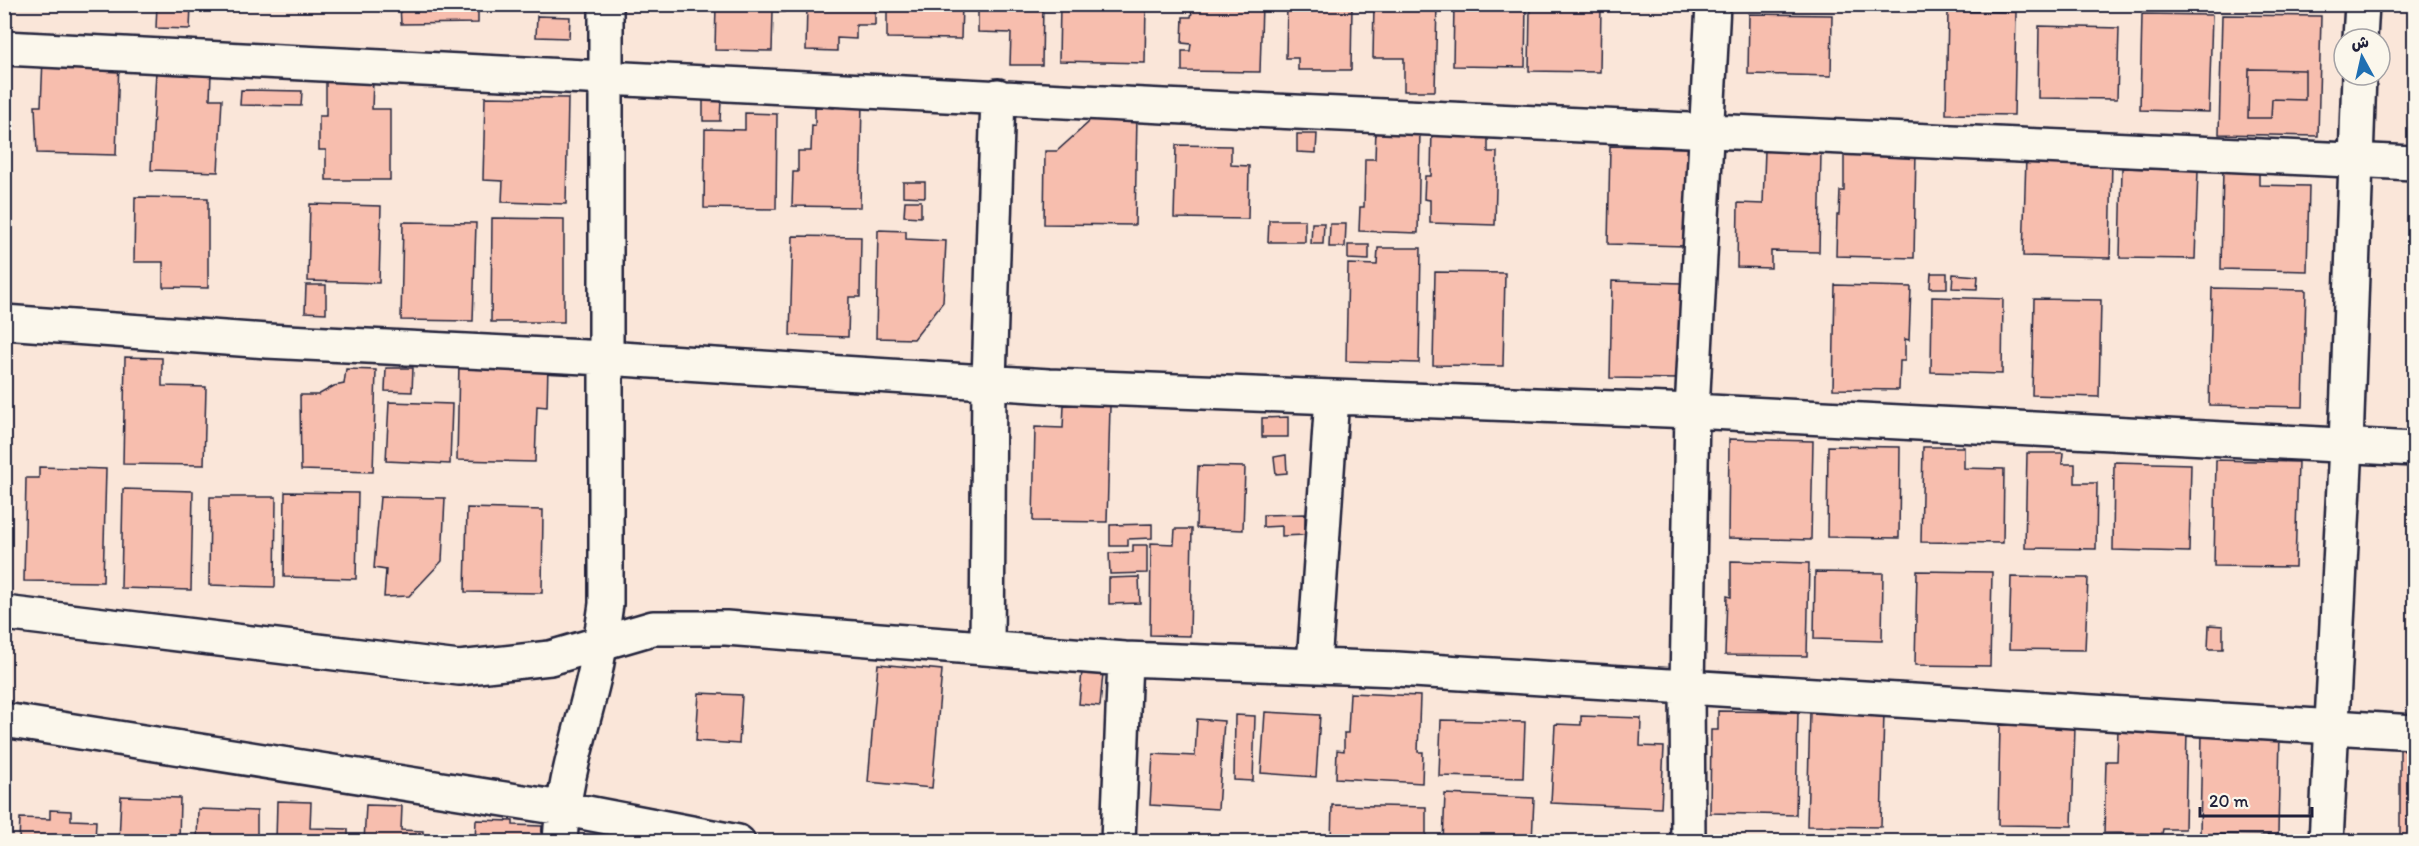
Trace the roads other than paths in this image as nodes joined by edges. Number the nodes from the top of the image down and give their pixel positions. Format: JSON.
{"nodes":[{"id":1,"x":606,"y":4,"type":"edge"},
{"id":2,"x":1713,"y":4,"type":"edge"},
{"id":3,"x":2362,"y":4,"type":"edge"},
{"id":4,"x":2361,"y":27,"type":"edge"},
{"id":5,"x":4,"y":48,"type":"edge"},
{"id":6,"x":605,"y":76,"type":"junction"},
{"id":7,"x":2359,"y":87,"type":"edge"},
{"id":8,"x":998,"y":96,"type":"junction"},
{"id":9,"x":1707,"y":130,"type":"junction"},
{"id":10,"x":2356,"y":160,"type":"junction"},
{"id":11,"x":2415,"y":163,"type":"edge"},
{"id":12,"x":4,"y":322,"type":"edge"},
{"id":13,"x":605,"y":358,"type":"junction"},
{"id":14,"x":989,"y":381,"type":"junction"},
{"id":15,"x":1332,"y":397,"type":"junction"},
{"id":16,"x":1692,"y":411,"type":"junction"},
{"id":17,"x":2346,"y":445,"type":"junction"},
{"id":18,"x":2415,"y":449,"type":"edge"},
{"id":19,"x":4,"y":613,"type":"edge"},
{"id":20,"x":600,"y":644,"type":"junction"},
{"id":21,"x":987,"y":648,"type":"junction"},
{"id":22,"x":1125,"y":659,"type":"junction"},
{"id":23,"x":1314,"y":665,"type":"junction"},
{"id":24,"x":1687,"y":686,"type":"junction"},
{"id":25,"x":4,"y":720,"type":"edge"},
{"id":26,"x":2331,"y":727,"type":"junction"},
{"id":27,"x":2415,"y":732,"type":"edge"},
{"id":28,"x":561,"y":808,"type":"junction"},
{"id":29,"x":560,"y":842,"type":"edge"},
{"id":30,"x":738,"y":842,"type":"edge"},
{"id":31,"x":1118,"y":842,"type":"edge"},
{"id":32,"x":1688,"y":842,"type":"edge"},
{"id":33,"x":2326,"y":842,"type":"edge"}],
"edges":[{"from":1,"to":6,"type":"street"},
{"from":2,"to":9,"type":"street"},
{"from":3,"to":4,"type":"street"},
{"from":5,"to":6,"type":"street"},
{"from":6,"to":8,"type":"street"},
{"from":6,"to":13,"type":"street"},
{"from":7,"to":10,"type":"street"},
{"from":8,"to":9,"type":"street"},
{"from":8,"to":14,"type":"street"},
{"from":9,"to":10,"type":"street"},
{"from":9,"to":16,"type":"street"},
{"from":10,"to":11,"type":"street"},
{"from":10,"to":17,"type":"street"},
{"from":12,"to":13,"type":"street"},
{"from":13,"to":14,"type":"street"},
{"from":13,"to":20,"type":"street"},
{"from":14,"to":15,"type":"street"},
{"from":14,"to":21,"type":"street"},
{"from":15,"to":16,"type":"street"},
{"from":15,"to":23,"type":"street"},
{"from":16,"to":17,"type":"street"},
{"from":16,"to":24,"type":"street"},
{"from":17,"to":18,"type":"street"},
{"from":17,"to":26,"type":"street"},
{"from":19,"to":20,"type":"street"},
{"from":20,"to":21,"type":"street"},
{"from":20,"to":28,"type":"street"},
{"from":21,"to":22,"type":"street"},
{"from":22,"to":23,"type":"street"},
{"from":22,"to":31,"type":"street"},
{"from":23,"to":24,"type":"street"},
{"from":24,"to":26,"type":"street"},
{"from":24,"to":32,"type":"street"},
{"from":25,"to":28,"type":"street"},
{"from":26,"to":27,"type":"street"},
{"from":26,"to":33,"type":"street"},
{"from":28,"to":29,"type":"street"},
{"from":28,"to":30,"type":"street"}]}
